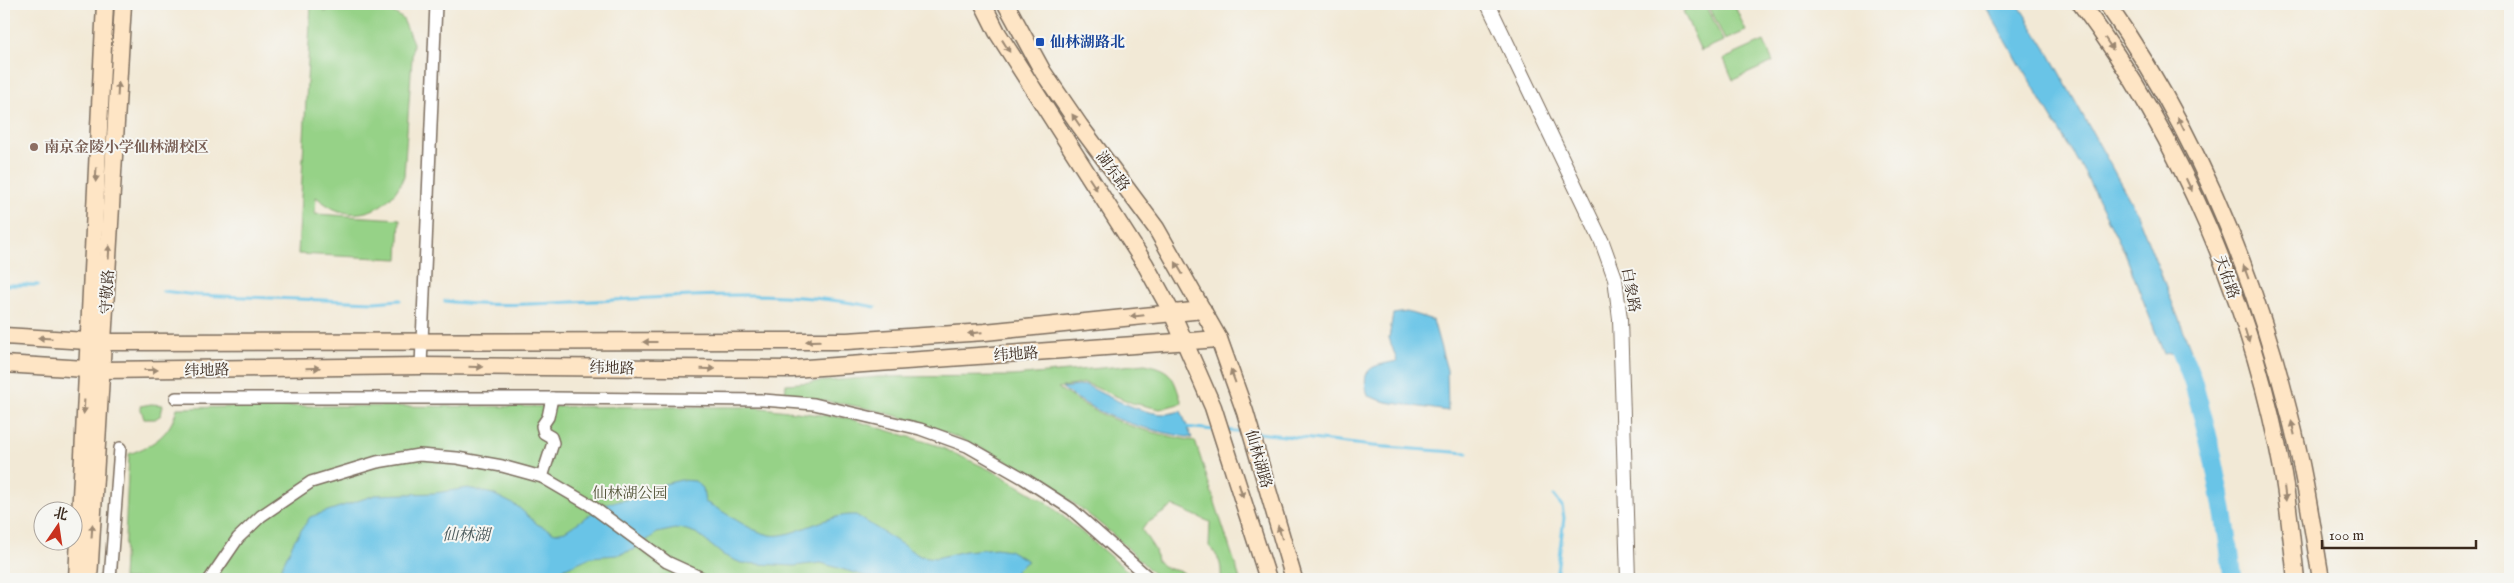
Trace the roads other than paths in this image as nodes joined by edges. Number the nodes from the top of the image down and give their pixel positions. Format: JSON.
{"nodes":[{"id":1,"x":105,"y":4,"type":"edge"},
{"id":2,"x":123,"y":4,"type":"edge"},
{"id":3,"x":436,"y":4,"type":"edge"},
{"id":4,"x":982,"y":4,"type":"edge"},
{"id":5,"x":1006,"y":4,"type":"edge"},
{"id":6,"x":1488,"y":4,"type":"edge"},
{"id":7,"x":2080,"y":4,"type":"edge"},
{"id":8,"x":2107,"y":4,"type":"edge"},
{"id":9,"x":1203,"y":310,"type":"junction"},
{"id":10,"x":1172,"y":312,"type":"junction"},
{"id":11,"x":4,"y":336,"type":"edge"},
{"id":12,"x":1219,"y":339,"type":"junction"},
{"id":13,"x":87,"y":341,"type":"junction"},
{"id":14,"x":421,"y":341,"type":"junction"},
{"id":15,"x":104,"y":342,"type":"junction"},
{"id":16,"x":1187,"y":342,"type":"junction"},
{"id":17,"x":4,"y":364,"type":"edge"},
{"id":18,"x":421,"y":366,"type":"junction"},
{"id":19,"x":94,"y":370,"type":"junction"},
{"id":20,"x":176,"y":398,"type":"dead end"},
{"id":21,"x":552,"y":398,"type":"junction"},
{"id":22,"x":120,"y":448,"type":"dead end"},
{"id":23,"x":542,"y":477,"type":"junction"},
{"id":24,"x":76,"y":579,"type":"edge"},
{"id":25,"x":89,"y":579,"type":"edge"},
{"id":26,"x":110,"y":579,"type":"edge"},
{"id":27,"x":210,"y":579,"type":"edge"},
{"id":28,"x":704,"y":579,"type":"edge"},
{"id":29,"x":1150,"y":579,"type":"edge"},
{"id":30,"x":1268,"y":579,"type":"edge"},
{"id":31,"x":1294,"y":579,"type":"edge"},
{"id":32,"x":1628,"y":579,"type":"edge"},
{"id":33,"x":2296,"y":579,"type":"edge"},
{"id":34,"x":2320,"y":579,"type":"edge"}],
"edges":[{"from":1,"to":13,"type":"main road","name":"守敬路","one_way":true},
{"from":15,"to":2,"type":"main road","name":"守敬路","one_way":true},
{"from":3,"to":14,"type":"street"},
{"from":4,"to":10,"type":"main road","name":"湖东路","one_way":true},
{"from":9,"to":5,"type":"main road","name":"湖东路","one_way":true},
{"from":6,"to":32,"type":"street","name":"白象路"},
{"from":7,"to":33,"type":"main road","name":"天佑路","one_way":true},
{"from":34,"to":8,"type":"main road","name":"天佑路","one_way":true},
{"from":9,"to":10,"type":"main road","name":"纬地路"},
{"from":9,"to":12,"type":"main road","name":"湖东路"},
{"from":10,"to":14,"type":"main road","name":"纬地路","one_way":true},
{"from":10,"to":16,"type":"main road","name":"湖东路"},
{"from":13,"to":11,"type":"main road","name":"纬地路","one_way":true},
{"from":12,"to":16,"type":"main road","name":"纬地路"},
{"from":31,"to":12,"type":"main road","name":"仙林湖路","one_way":true},
{"from":13,"to":15,"type":"main road","name":"纬地路"},
{"from":13,"to":19,"type":"main road","name":"守敬路"},
{"from":14,"to":15,"type":"main road","name":"纬地路"},
{"from":14,"to":18,"type":"street"},
{"from":15,"to":19,"type":"main road","name":"守敬路"},
{"from":18,"to":16,"type":"main road","name":"纬地路","one_way":true},
{"from":16,"to":30,"type":"main road","name":"仙林湖路","one_way":true},
{"from":17,"to":19,"type":"main road","name":"纬地路"},
{"from":19,"to":18,"type":"main road","name":"纬地路","one_way":true},
{"from":19,"to":24,"type":"main road","name":"守敬路","one_way":true},
{"from":25,"to":19,"type":"main road","name":"守敬路","one_way":true},
{"from":20,"to":21,"type":"street"},
{"from":21,"to":23,"type":"street"},
{"from":21,"to":29,"type":"street"},
{"from":22,"to":26,"type":"street"},
{"from":23,"to":27,"type":"street"},
{"from":23,"to":28,"type":"street"}]}
